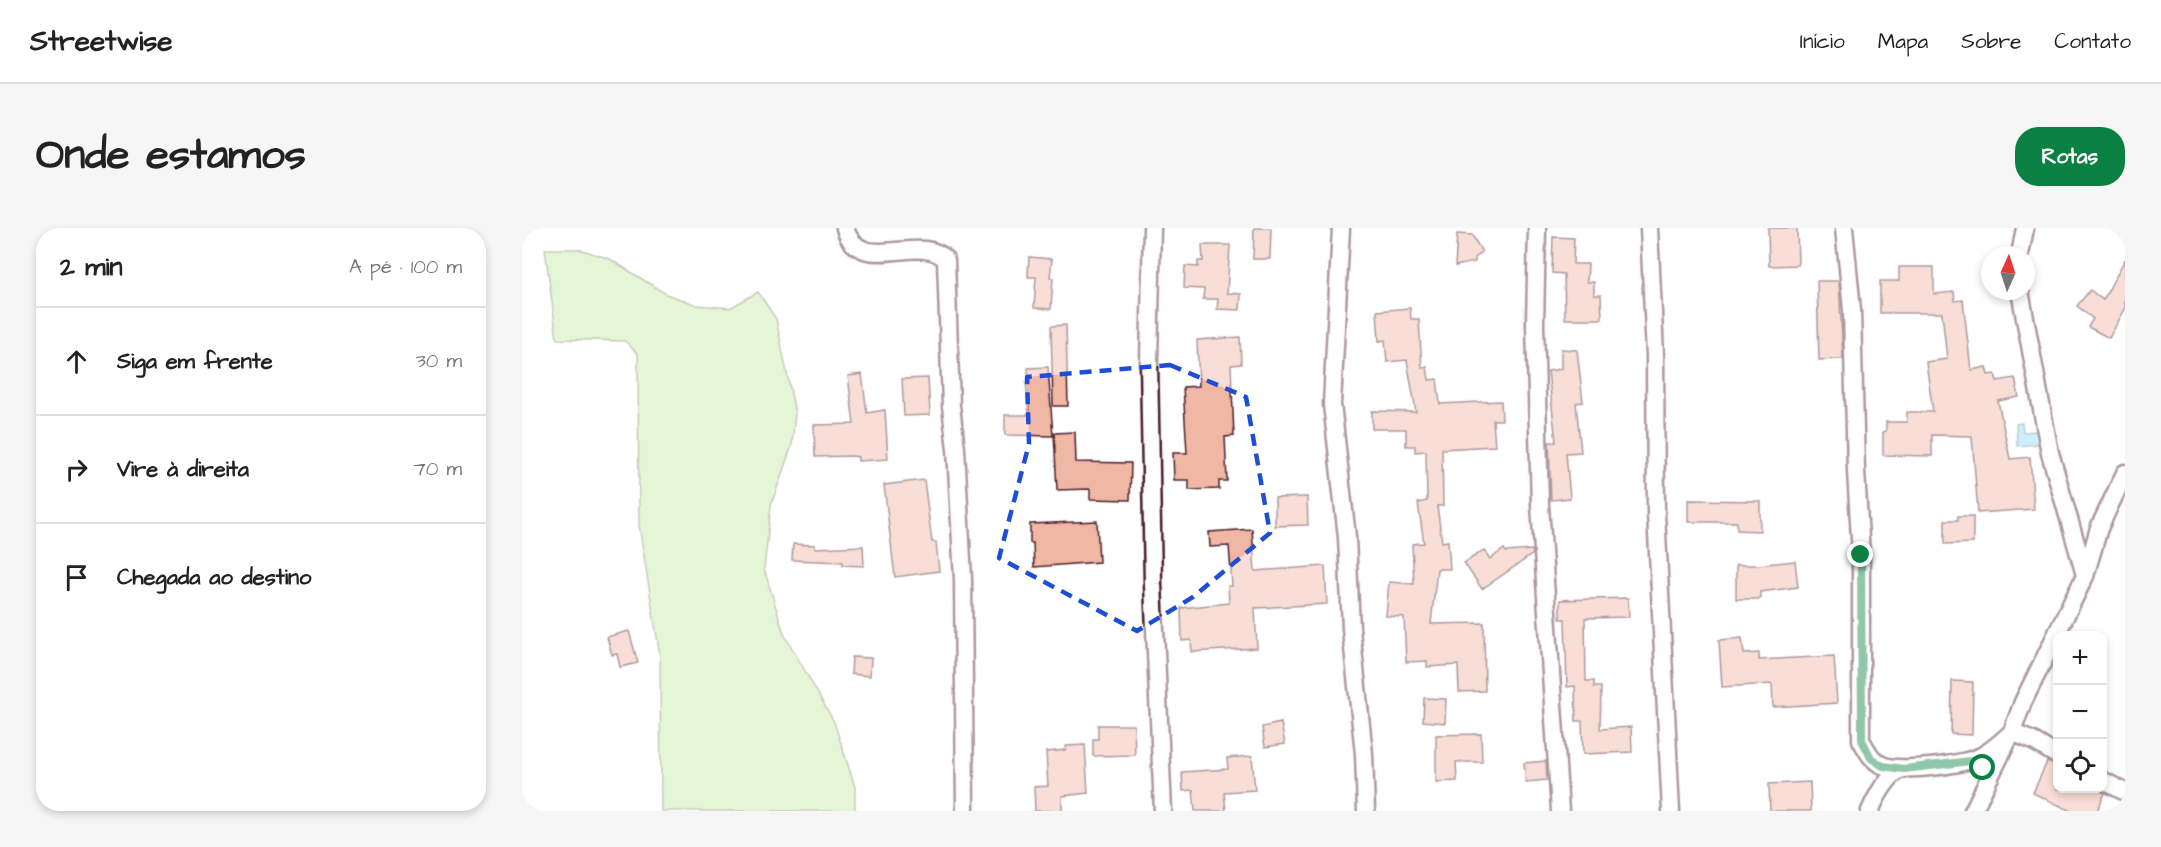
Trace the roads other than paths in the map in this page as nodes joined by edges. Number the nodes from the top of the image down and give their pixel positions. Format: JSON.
{"nodes":[{"id":1,"x":845,"y":228,"type":"edge"},
{"id":2,"x":1152,"y":228,"type":"edge"},
{"id":3,"x":1341,"y":228,"type":"edge"},
{"id":4,"x":1537,"y":228,"type":"edge"},
{"id":5,"x":1649,"y":228,"type":"edge"},
{"id":6,"x":1844,"y":228,"type":"edge"},
{"id":7,"x":2025,"y":228,"type":"edge"},
{"id":8,"x":2022,"y":246,"type":"edge"},
{"id":9,"x":2022,"y":300,"type":"edge"},
{"id":10,"x":2125,"y":473,"type":"edge"},
{"id":11,"x":2085,"y":576,"type":"junction"},
{"id":12,"x":2012,"y":732,"type":"junction"},
{"id":13,"x":2053,"y":753,"type":"edge"},
{"id":14,"x":1971,"y":761,"type":"junction"},
{"id":15,"x":1904,"y":769,"type":"junction"},
{"id":16,"x":2107,"y":782,"type":"edge"},
{"id":17,"x":1985,"y":787,"type":"junction"},
{"id":18,"x":2125,"y":792,"type":"edge"},
{"id":19,"x":965,"y":811,"type":"edge"},
{"id":20,"x":1163,"y":811,"type":"edge"},
{"id":21,"x":1366,"y":811,"type":"edge"},
{"id":22,"x":1560,"y":811,"type":"edge"},
{"id":23,"x":1671,"y":811,"type":"edge"},
{"id":24,"x":1870,"y":811,"type":"edge"},
{"id":25,"x":1973,"y":811,"type":"edge"}],
"edges":[{"from":1,"to":19,"type":"street"},
{"from":2,"to":20,"type":"street"},
{"from":3,"to":21,"type":"street"},
{"from":4,"to":22,"type":"street"},
{"from":5,"to":23,"type":"street"},
{"from":6,"to":15,"type":"street"},
{"from":7,"to":8,"type":"street"},
{"from":9,"to":11,"type":"street"},
{"from":10,"to":11,"type":"street"},
{"from":11,"to":12,"type":"street"},
{"from":12,"to":13,"type":"street"},
{"from":12,"to":14,"type":"street"},
{"from":12,"to":17,"type":"street"},
{"from":14,"to":15,"type":"street"},
{"from":14,"to":17,"type":"street"},
{"from":15,"to":24,"type":"street"},
{"from":16,"to":18,"type":"street"},
{"from":17,"to":25,"type":"street"}]}
